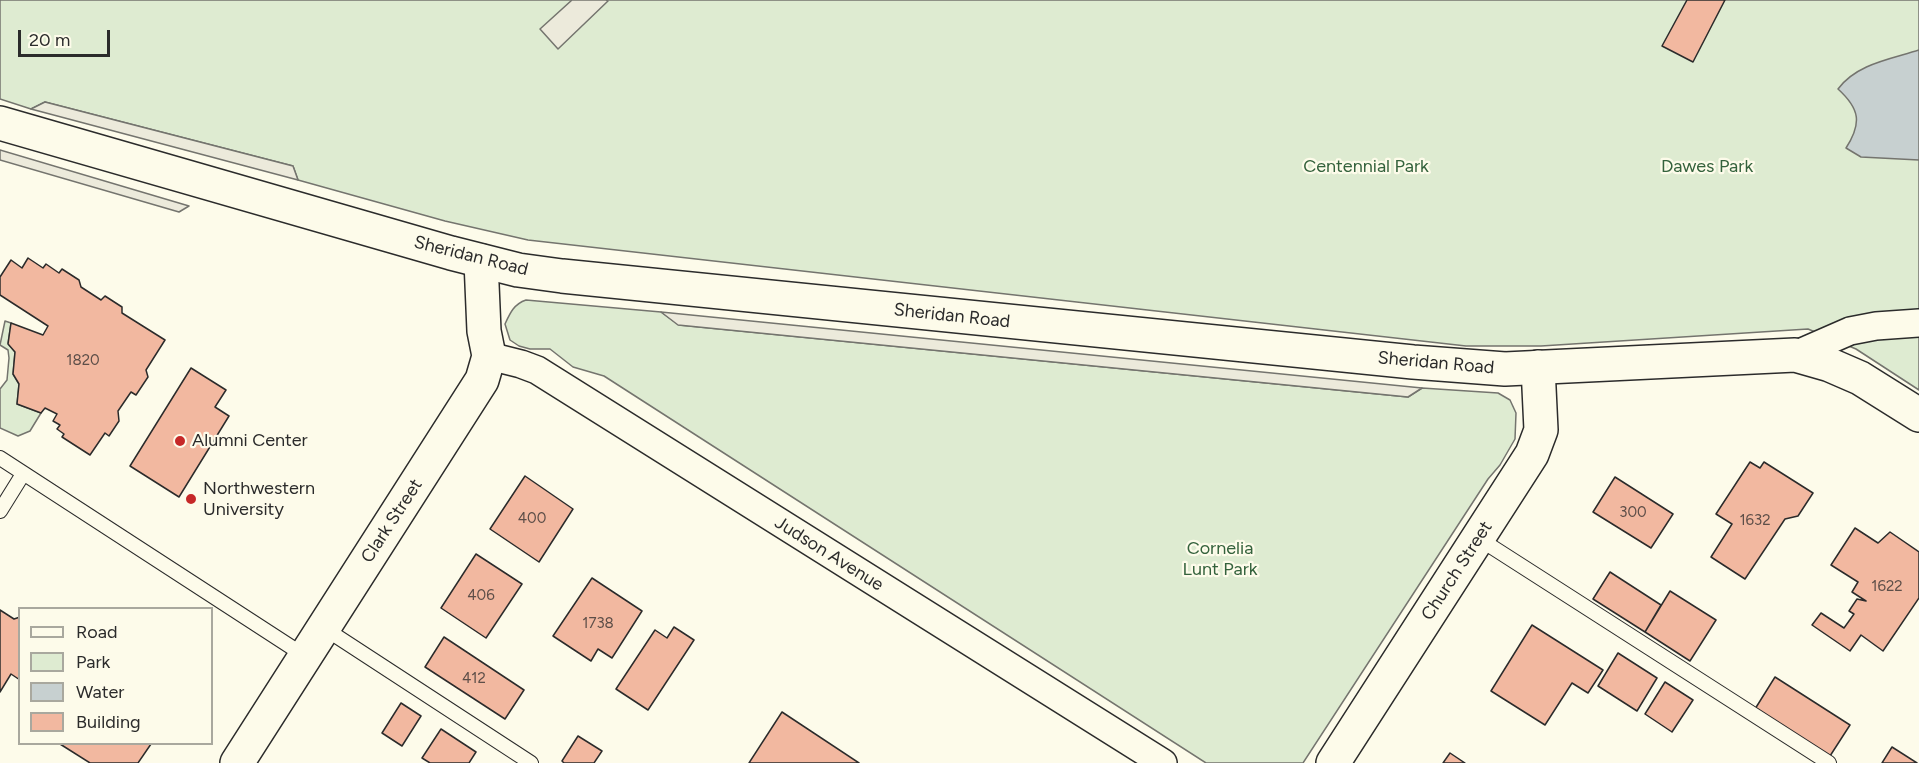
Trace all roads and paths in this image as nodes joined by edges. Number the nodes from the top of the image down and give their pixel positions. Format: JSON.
{"nodes":[{"id":1,"x":0,"y":123,"type":"edge"},
{"id":2,"x":481,"y":261,"type":"junction"},
{"id":3,"x":1919,"y":323,"type":"edge"},
{"id":4,"x":1795,"y":355,"type":"junction"},
{"id":5,"x":489,"y":356,"type":"junction"},
{"id":6,"x":1538,"y":367,"type":"junction"},
{"id":7,"x":1919,"y":415,"type":"edge"},
{"id":8,"x":0,"y":458,"type":"edge"},
{"id":9,"x":23,"y":474,"type":"junction"},
{"id":10,"x":0,"y":511,"type":"edge"},
{"id":11,"x":1478,"y":538,"type":"junction"},
{"id":12,"x":324,"y":628,"type":"junction"},
{"id":13,"x":305,"y":656,"type":"junction"},
{"id":14,"x":237,"y":763,"type":"edge"},
{"id":15,"x":531,"y":763,"type":"edge"},
{"id":16,"x":1163,"y":763,"type":"edge"},
{"id":17,"x":1333,"y":763,"type":"edge"},
{"id":18,"x":1829,"y":763,"type":"edge"}],
"edges":[{"from":1,"to":2,"type":"main road","name":"Sheridan Road"},
{"from":2,"to":5,"type":"main road","name":"Clark Street"},
{"from":2,"to":6,"type":"main road","name":"Sheridan Road"},
{"from":3,"to":4,"type":"street","name":"Sheridan Road"},
{"from":4,"to":6,"type":"main road","name":"Sheridan Road"},
{"from":4,"to":7,"type":"main road"},
{"from":5,"to":12,"type":"main road","name":"Clark Street"},
{"from":5,"to":16,"type":"street","name":"Judson Avenue"},
{"from":6,"to":11,"type":"main road","name":"Church Street"},
{"from":8,"to":9,"type":"lane"},
{"from":9,"to":10,"type":"lane"},
{"from":9,"to":13,"type":"lane"},
{"from":11,"to":17,"type":"main road","name":"Church Street"},
{"from":11,"to":18,"type":"lane"},
{"from":12,"to":13,"type":"main road","name":"Clark Street"},
{"from":12,"to":15,"type":"lane"},
{"from":13,"to":14,"type":"main road","name":"Clark Street"}]}
